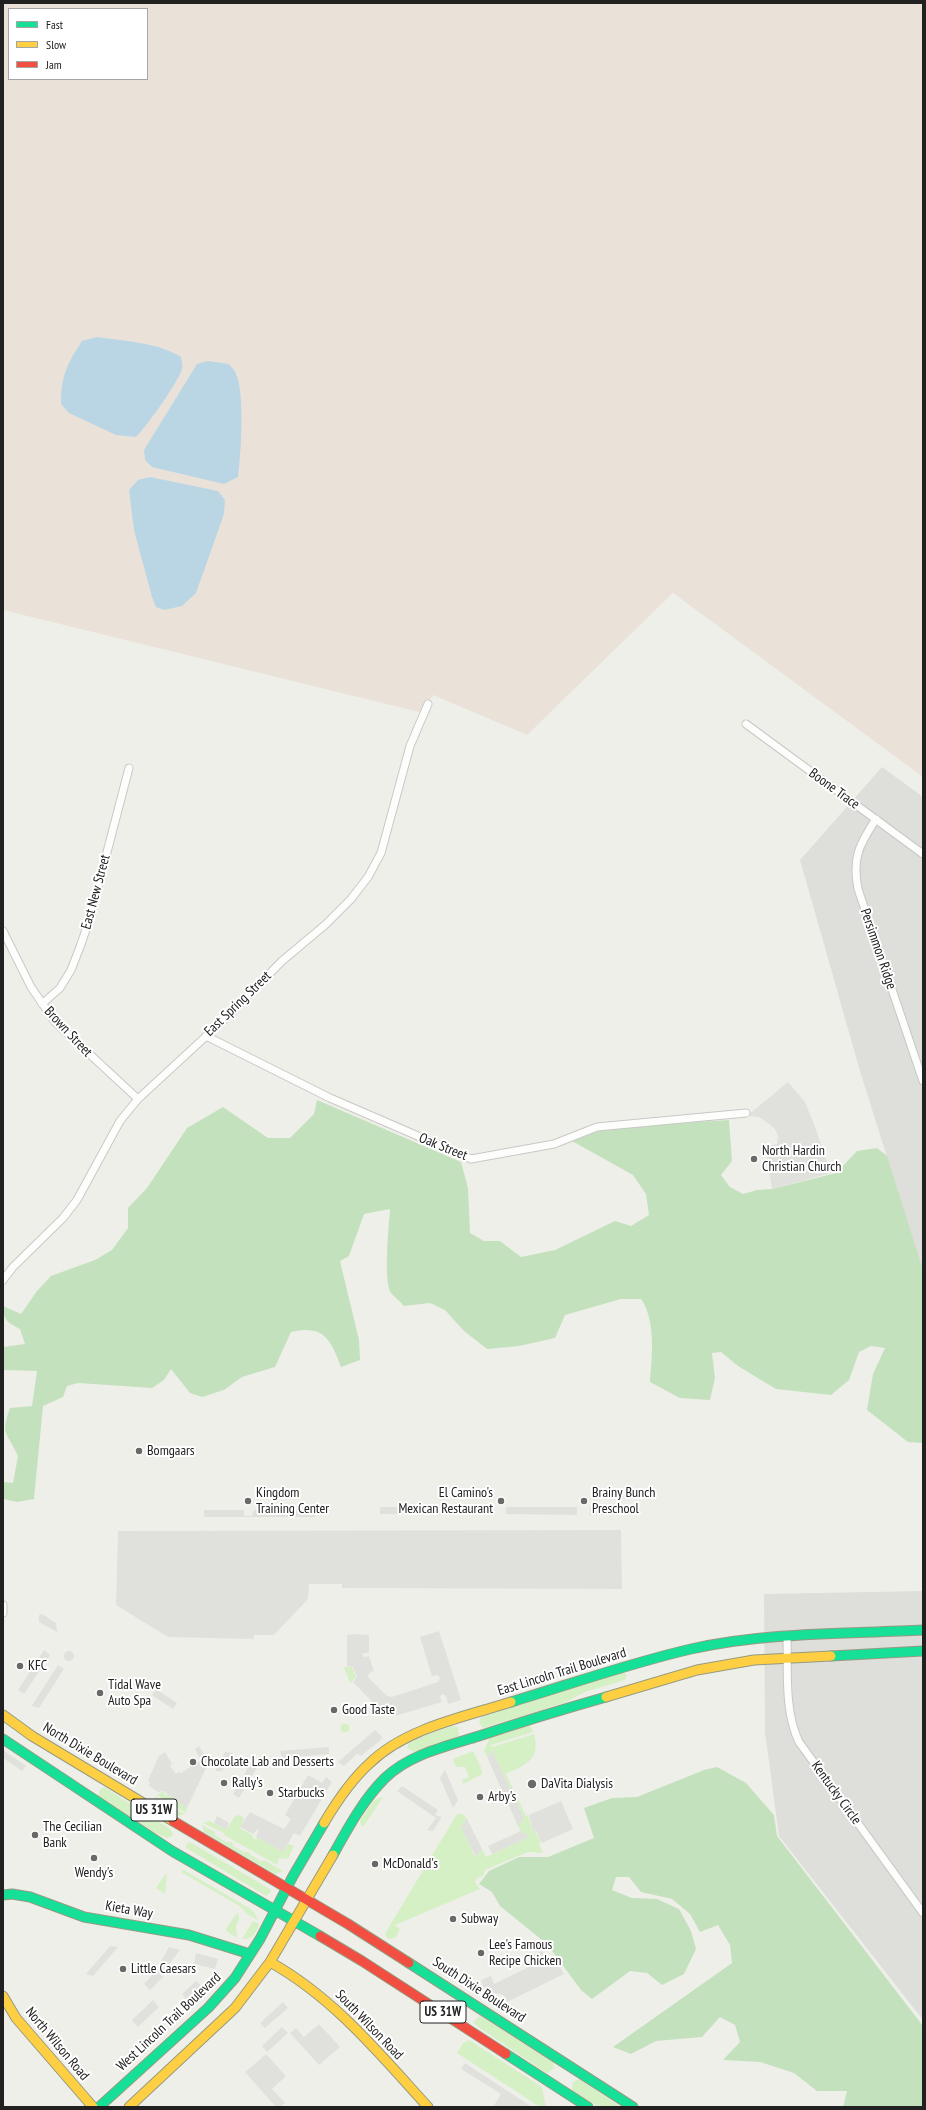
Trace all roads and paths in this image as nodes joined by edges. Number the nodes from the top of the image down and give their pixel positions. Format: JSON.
{"nodes":[{"id":1,"x":428,"y":704,"type":"dead end"},
{"id":2,"x":746,"y":724,"type":"dead end"},
{"id":3,"x":129,"y":768,"type":"dead end"},
{"id":4,"x":876,"y":819,"type":"junction"},
{"id":5,"x":923,"y":854,"type":"edge"},
{"id":6,"x":3,"y":931,"type":"edge"},
{"id":7,"x":42,"y":1004,"type":"junction"},
{"id":8,"x":206,"y":1036,"type":"junction"},
{"id":9,"x":923,"y":1055,"type":"edge"},
{"id":10,"x":915,"y":1056,"type":"junction"},
{"id":11,"x":923,"y":1081,"type":"edge"},
{"id":12,"x":138,"y":1100,"type":"junction"},
{"id":13,"x":746,"y":1113,"type":"dead end"},
{"id":14,"x":3,"y":1280,"type":"edge"},
{"id":15,"x":3,"y":1605,"type":"edge"},
{"id":16,"x":3,"y":1612,"type":"edge"},
{"id":17,"x":923,"y":1630,"type":"edge"},
{"id":18,"x":787,"y":1637,"type":"junction"},
{"id":19,"x":923,"y":1651,"type":"edge"},
{"id":20,"x":788,"y":1658,"type":"junction"},
{"id":21,"x":3,"y":1715,"type":"edge"},
{"id":22,"x":3,"y":1740,"type":"edge"},
{"id":23,"x":286,"y":1888,"type":"junction"},
{"id":24,"x":3,"y":1895,"type":"edge"},
{"id":25,"x":308,"y":1900,"type":"junction"},
{"id":26,"x":274,"y":1912,"type":"junction"},
{"id":27,"x":923,"y":1913,"type":"edge"},
{"id":28,"x":294,"y":1923,"type":"junction"},
{"id":29,"x":250,"y":1954,"type":"junction"},
{"id":30,"x":270,"y":1962,"type":"junction"},
{"id":31,"x":3,"y":1996,"type":"edge"},
{"id":32,"x":93,"y":2107,"type":"edge"},
{"id":33,"x":99,"y":2107,"type":"edge"},
{"id":34,"x":129,"y":2107,"type":"edge"},
{"id":35,"x":428,"y":2107,"type":"edge"},
{"id":36,"x":588,"y":2107,"type":"edge"},
{"id":37,"x":632,"y":2107,"type":"edge"}],
"edges":[{"from":1,"to":8,"type":"street","name":"East Spring Street"},
{"from":2,"to":4,"type":"street","name":"Boone Trace"},
{"from":3,"to":7,"type":"street","name":"East New Street"},
{"from":4,"to":5,"type":"street","name":"Boone Trace"},
{"from":4,"to":10,"type":"street","name":"Persimmon Ridge"},
{"from":6,"to":7,"type":"street","name":"Brown Street"},
{"from":7,"to":12,"type":"street","name":"Brown Street"},
{"from":8,"to":12,"type":"street","name":"East Spring Street"},
{"from":8,"to":13,"type":"street","name":"Oak Street"},
{"from":9,"to":10,"type":"street"},
{"from":10,"to":11,"type":"street","name":"Persimmon Ridge"},
{"from":12,"to":14,"type":"street","name":"East Spring Street"},
{"from":15,"to":16,"type":"street"},
{"from":17,"to":18,"type":"main road","name":"East Lincoln Trail Boulevard"},
{"from":18,"to":20,"type":"street","name":"Kentucky Circle"},
{"from":18,"to":23,"type":"main road","name":"East Lincoln Trail Boulevard"},
{"from":19,"to":20,"type":"main road"},
{"from":20,"to":25,"type":"main road"},
{"from":20,"to":27,"type":"street","name":"Kentucky Circle"},
{"from":21,"to":23,"type":"main road","name":"North Dixie Boulevard","number":"US 31W"},
{"from":22,"to":26,"type":"main road","number":"US 31W"},
{"from":23,"to":25,"type":"main road","name":"North Dixie Boulevard","number":"US 31W"},
{"from":23,"to":26,"type":"main road","name":"West Lincoln Trail Boulevard"},
{"from":24,"to":29,"type":"main road","name":"Kieta Way"},
{"from":25,"to":28,"type":"main road"},
{"from":25,"to":37,"type":"main road","name":"South Dixie Boulevard","number":"US 31W"},
{"from":26,"to":28,"type":"main road","number":"US 31W"},
{"from":26,"to":29,"type":"main road","name":"West Lincoln Trail Boulevard"},
{"from":28,"to":30,"type":"main road"},
{"from":28,"to":36,"type":"main road","number":"US 31W"},
{"from":29,"to":33,"type":"main road","name":"West Lincoln Trail Boulevard"},
{"from":30,"to":34,"type":"main road"},
{"from":30,"to":35,"type":"main road","name":"South Wilson Road"},
{"from":31,"to":32,"type":"main road","name":"North Wilson Road"}]}
